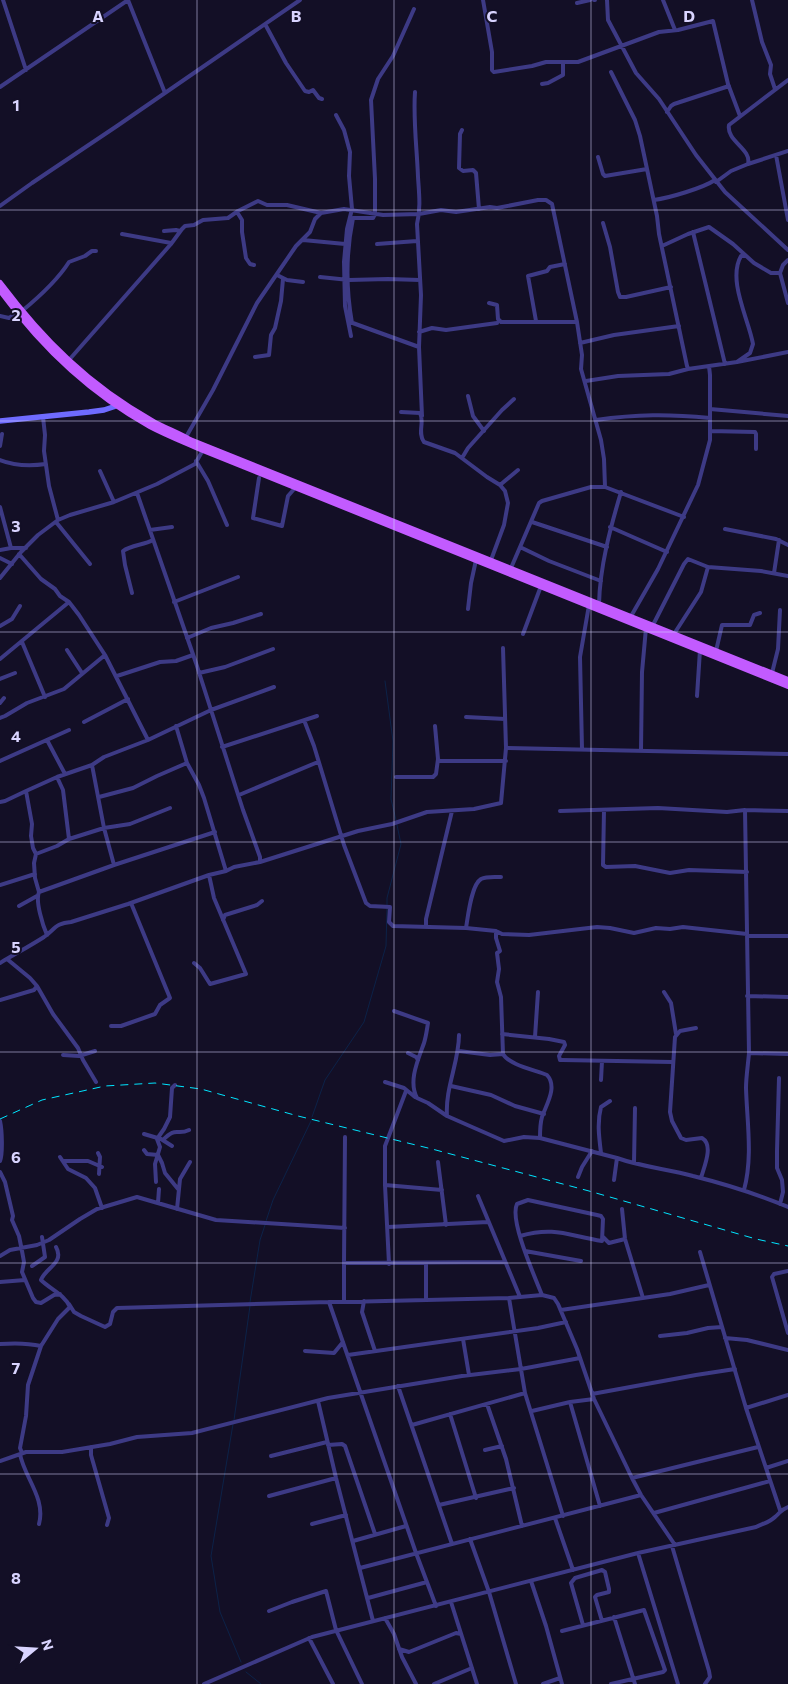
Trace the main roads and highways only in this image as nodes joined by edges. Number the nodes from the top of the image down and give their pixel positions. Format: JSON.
{"nodes":[{"id":1,"x":0,"y":282,"type":"edge"},
{"id":2,"x":0,"y":290,"type":"edge"},
{"id":3,"x":20,"y":312,"type":"junction"},
{"id":4,"x":120,"y":404,"type":"junction"},
{"id":5,"x":629,"y":619,"type":"junction"},
{"id":6,"x":649,"y":627,"type":"junction"},
{"id":7,"x":788,"y":680,"type":"edge"},
{"id":8,"x":788,"y":686,"type":"edge"}],
"edges":[{"from":1,"to":3,"type":"main road"},
{"from":2,"to":3,"type":"main road"},
{"from":3,"to":4,"type":"main road"},
{"from":3,"to":4,"type":"main road"},
{"from":4,"to":5,"type":"main road"},
{"from":4,"to":5,"type":"main road"},
{"from":5,"to":6,"type":"main road"},
{"from":6,"to":7,"type":"main road"},
{"from":6,"to":8,"type":"main road"}]}
